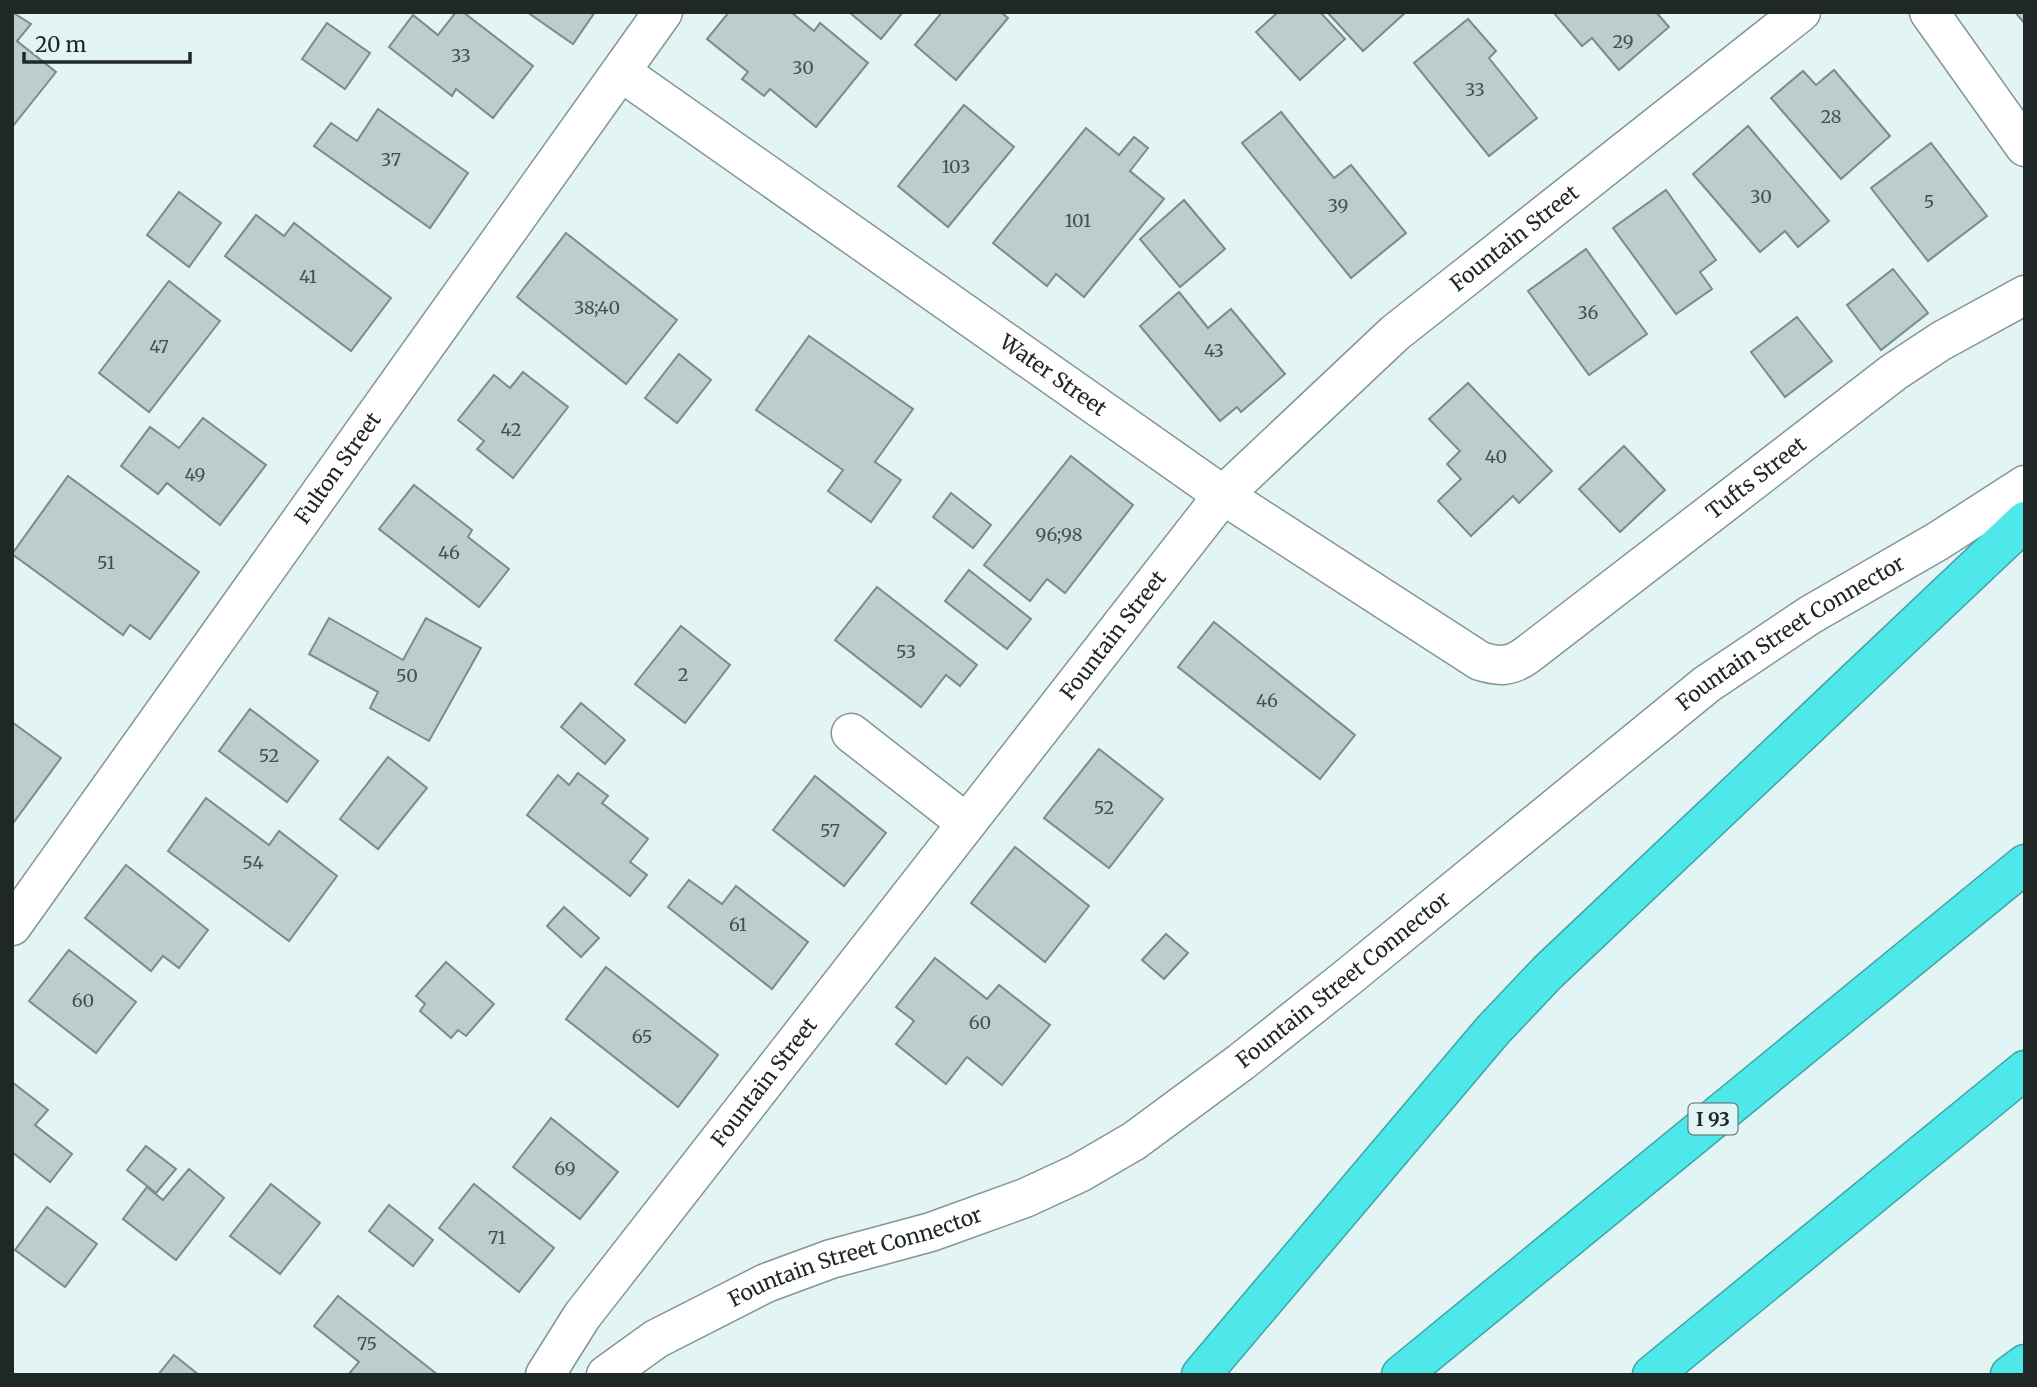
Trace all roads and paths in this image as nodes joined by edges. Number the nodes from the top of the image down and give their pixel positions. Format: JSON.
{"nodes":[{"id":1,"x":663,"y":12,"type":"edge"},
{"id":2,"x":1801,"y":12,"type":"edge"},
{"id":3,"x":1929,"y":12,"type":"edge"},
{"id":4,"x":621,"y":72,"type":"junction"},
{"id":5,"x":2025,"y":147,"type":"edge"},
{"id":6,"x":2025,"y":295,"type":"edge"},
{"id":7,"x":2025,"y":485,"type":"edge"},
{"id":8,"x":1223,"y":495,"type":"junction"},
{"id":9,"x":2025,"y":521,"type":"edge"},
{"id":10,"x":1495,"y":666,"type":"joint"},
{"id":11,"x":851,"y":733,"type":"dead end"},
{"id":12,"x":965,"y":822,"type":"junction"},
{"id":13,"x":2025,"y":864,"type":"edge"},
{"id":14,"x":12,"y":926,"type":"edge"},
{"id":15,"x":2025,"y":1070,"type":"edge"},
{"id":16,"x":2025,"y":1364,"type":"edge"},
{"id":17,"x":545,"y":1375,"type":"edge"},
{"id":18,"x":606,"y":1375,"type":"edge"},
{"id":19,"x":1201,"y":1375,"type":"edge"},
{"id":20,"x":1401,"y":1375,"type":"edge"},
{"id":21,"x":1652,"y":1375,"type":"edge"},
{"id":22,"x":2010,"y":1375,"type":"edge"}],
"edges":[{"from":1,"to":4,"type":"street","name":"Fulton Street"},
{"from":2,"to":8,"type":"street","name":"Fountain Street"},
{"from":3,"to":5,"type":"street"},
{"from":4,"to":8,"type":"street","name":"Water Street"},
{"from":4,"to":14,"type":"street","name":"Fulton Street"},
{"from":6,"to":10,"type":"street","name":"Tufts Street"},
{"from":7,"to":18,"type":"street","name":"Fountain Street Connector"},
{"from":8,"to":10,"type":"street","name":"Water Street"},
{"from":8,"to":12,"type":"street","name":"Fountain Street"},
{"from":9,"to":19,"type":"highway"},
{"from":11,"to":12,"type":"street"},
{"from":12,"to":17,"type":"street","name":"Fountain Street"},
{"from":13,"to":20,"type":"highway","number":"I 93"},
{"from":15,"to":21,"type":"highway"},
{"from":16,"to":22,"type":"highway"}]}
